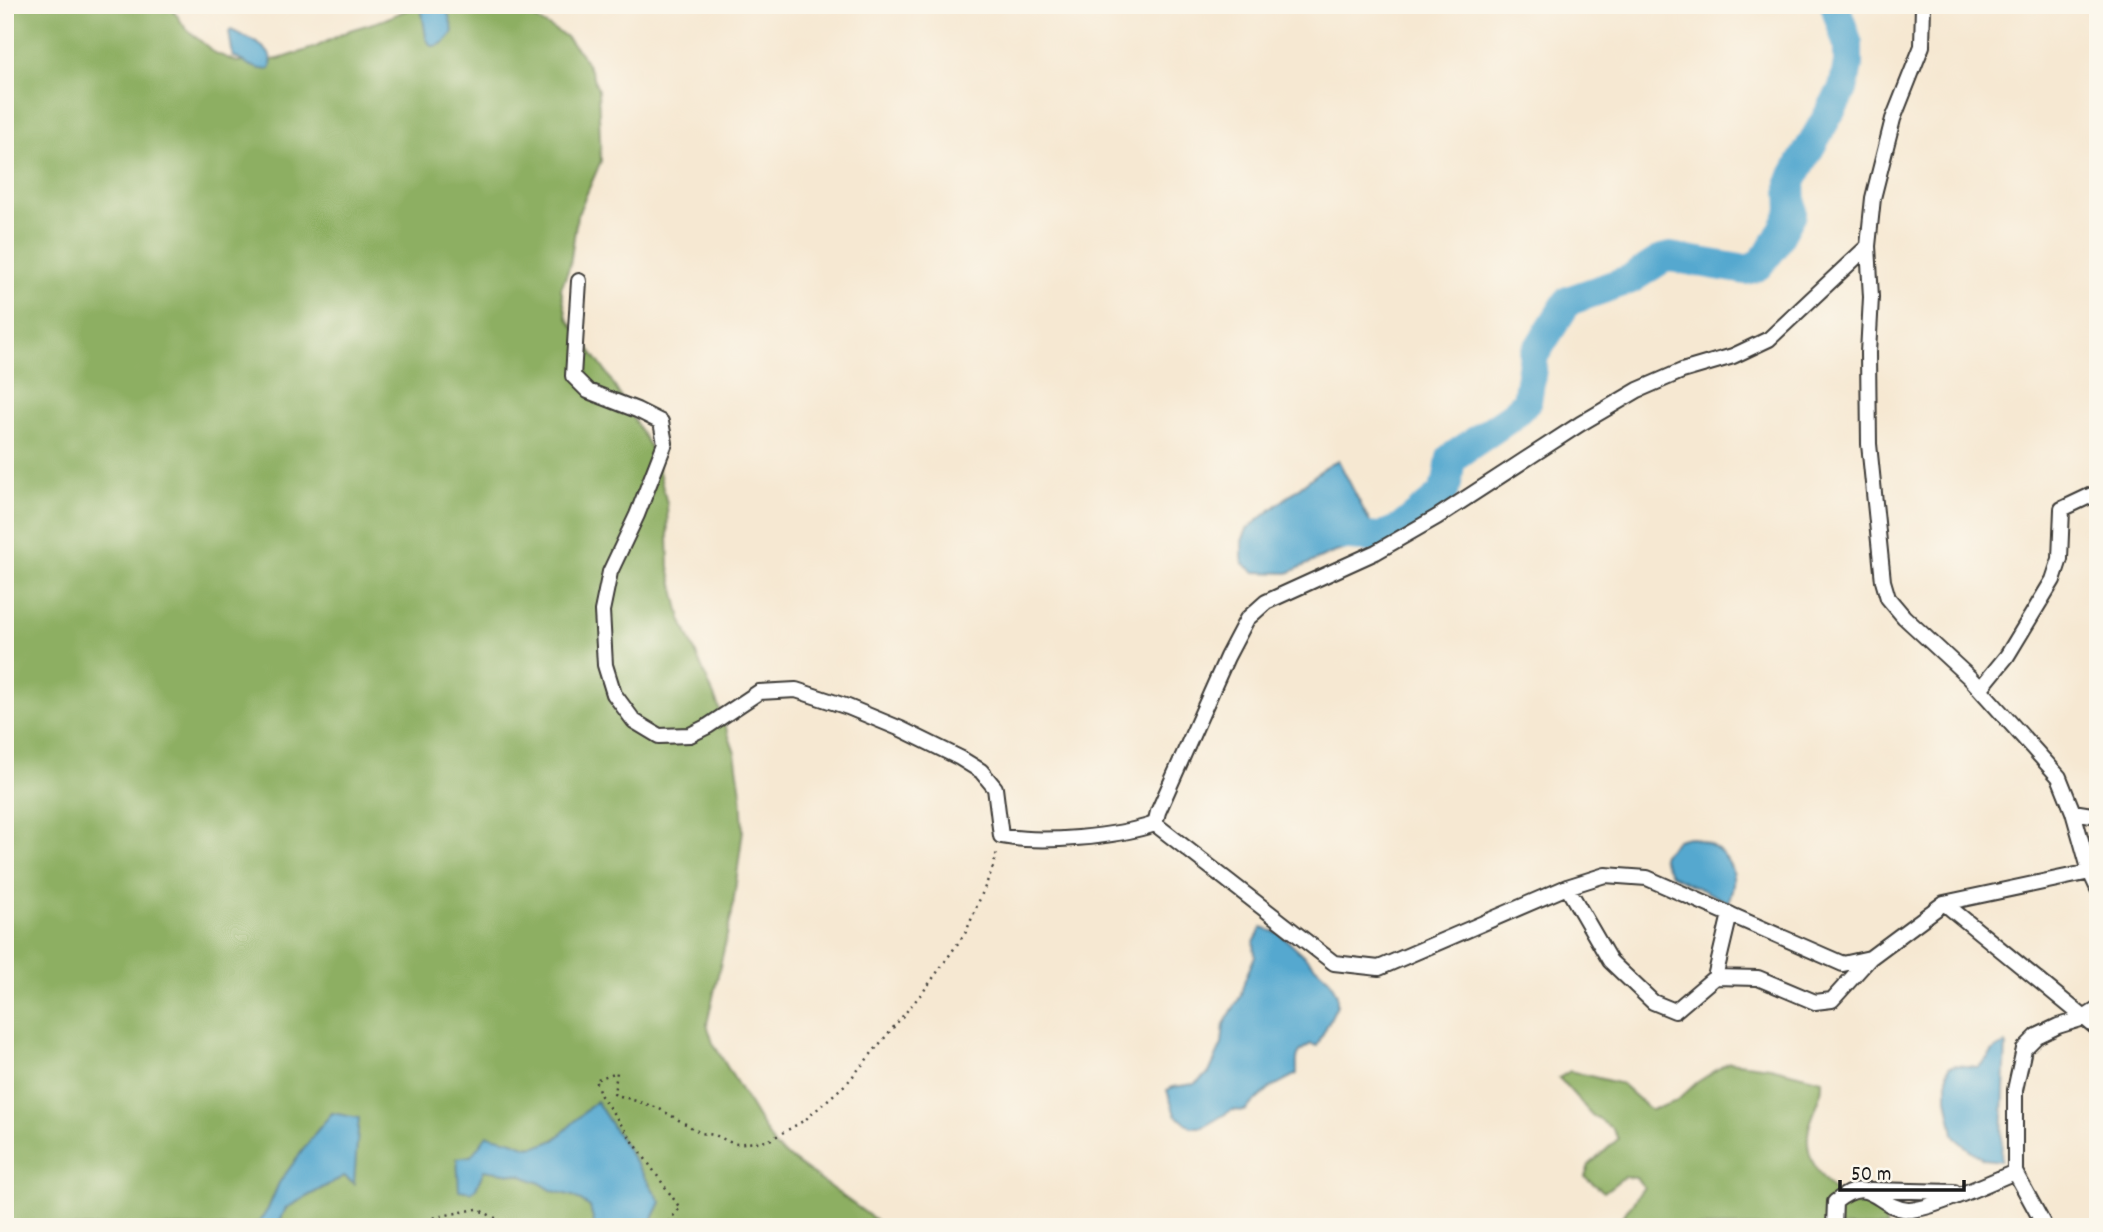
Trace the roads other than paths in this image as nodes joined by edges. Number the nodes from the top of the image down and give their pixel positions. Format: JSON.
{"nodes":[{"id":1,"x":1923,"y":5,"type":"edge"},
{"id":2,"x":1868,"y":246,"type":"junction"},
{"id":3,"x":579,"y":281,"type":"dead end"},
{"id":4,"x":2098,"y":492,"type":"edge"},
{"id":5,"x":1980,"y":689,"type":"junction"},
{"id":6,"x":2073,"y":812,"type":"junction"},
{"id":7,"x":2098,"y":816,"type":"edge"},
{"id":8,"x":1155,"y":824,"type":"junction"},
{"id":9,"x":2090,"y":872,"type":"junction"},
{"id":10,"x":1567,"y":887,"type":"junction"},
{"id":11,"x":2098,"y":889,"type":"edge"},
{"id":12,"x":1944,"y":903,"type":"junction"},
{"id":13,"x":1730,"y":914,"type":"junction"},
{"id":14,"x":1870,"y":958,"type":"junction"},
{"id":15,"x":1715,"y":977,"type":"junction"},
{"id":16,"x":2098,"y":1009,"type":"edge"},
{"id":17,"x":2084,"y":1018,"type":"junction"},
{"id":18,"x":2098,"y":1029,"type":"edge"},
{"id":19,"x":2015,"y":1172,"type":"junction"},
{"id":20,"x":1834,"y":1227,"type":"edge"},
{"id":21,"x":2045,"y":1227,"type":"edge"}],
"edges":[{"from":1,"to":2,"type":"street"},
{"from":2,"to":5,"type":"street"},
{"from":2,"to":8,"type":"street"},
{"from":3,"to":8,"type":"street"},
{"from":4,"to":5,"type":"street"},
{"from":5,"to":6,"type":"street"},
{"from":6,"to":7,"type":"street"},
{"from":6,"to":9,"type":"street"},
{"from":8,"to":10,"type":"street"},
{"from":9,"to":11,"type":"street"},
{"from":9,"to":12,"type":"street"},
{"from":10,"to":13,"type":"street"},
{"from":10,"to":15,"type":"street"},
{"from":12,"to":14,"type":"street"},
{"from":12,"to":17,"type":"street"},
{"from":13,"to":14,"type":"street"},
{"from":13,"to":15,"type":"street"},
{"from":14,"to":15,"type":"street"},
{"from":16,"to":17,"type":"street"},
{"from":17,"to":18,"type":"street"},
{"from":17,"to":19,"type":"street"},
{"from":19,"to":20,"type":"street"},
{"from":19,"to":21,"type":"street"}]}
